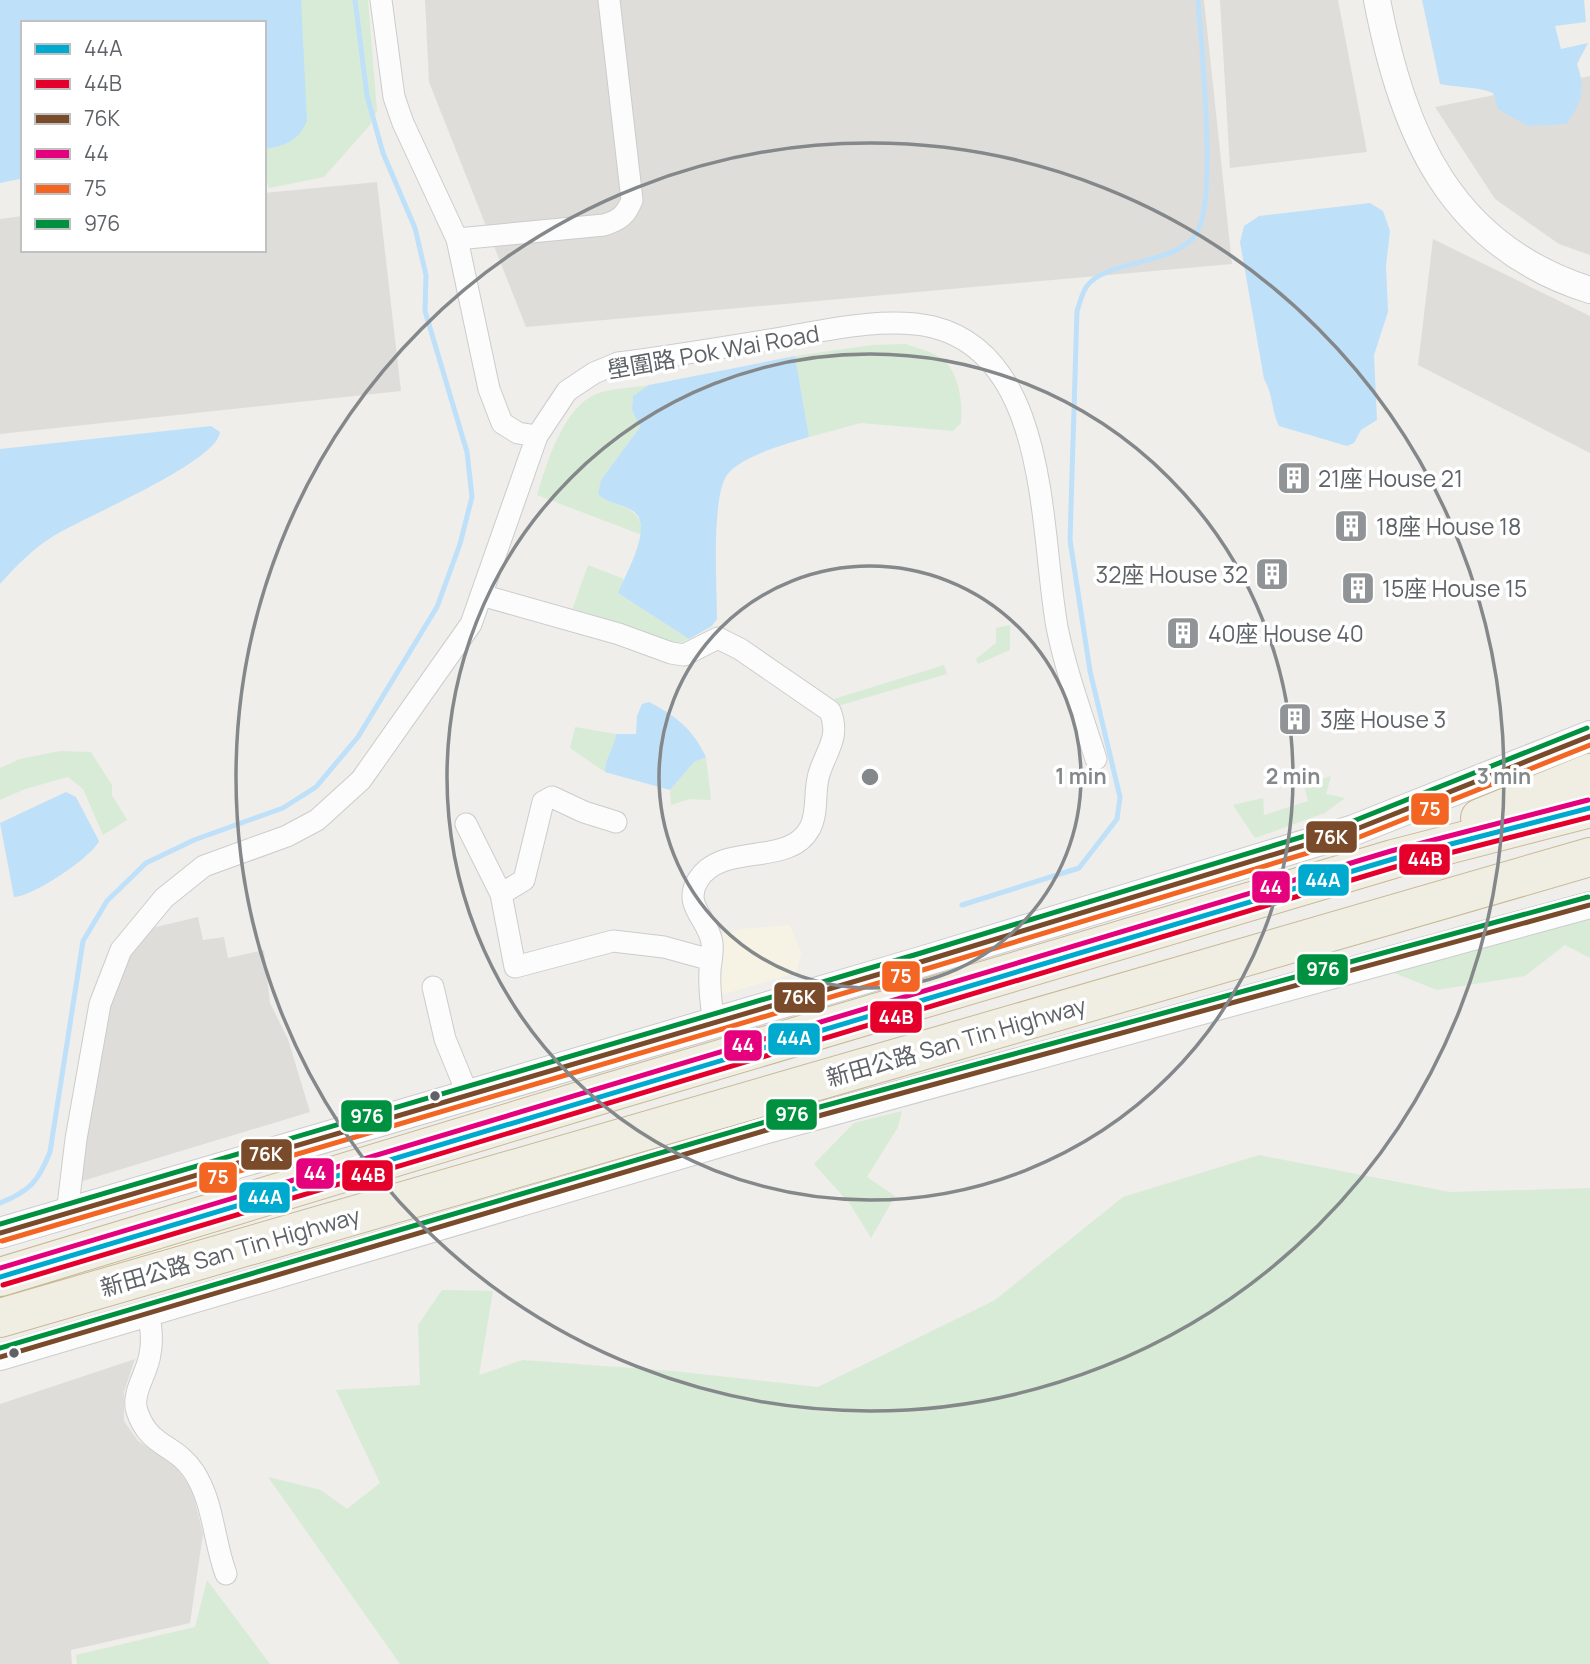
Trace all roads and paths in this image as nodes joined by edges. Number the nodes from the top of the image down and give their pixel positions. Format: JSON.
{"nodes":[{"id":1,"x":381,"y":0,"type":"edge"},
{"id":2,"x":609,"y":0,"type":"edge"},
{"id":3,"x":1377,"y":0,"type":"edge"},
{"id":4,"x":457,"y":239,"type":"junction"},
{"id":5,"x":1590,"y":290,"type":"edge"},
{"id":6,"x":537,"y":436,"type":"junction"},
{"id":7,"x":481,"y":595,"type":"junction"},
{"id":8,"x":1590,"y":736,"type":"edge"},
{"id":9,"x":1096,"y":759,"type":"dead end"},
{"id":10,"x":1590,"y":773,"type":"edge"},
{"id":11,"x":1590,"y":808,"type":"edge"},
{"id":12,"x":616,"y":822,"type":"dead end"},
{"id":13,"x":466,"y":824,"type":"dead end"},
{"id":14,"x":1590,"y":857,"type":"edge"},
{"id":15,"x":1393,"y":859,"type":"junction"},
{"id":16,"x":501,"y":894,"type":"junction"},
{"id":17,"x":1590,"y":905,"type":"edge"},
{"id":18,"x":711,"y":960,"type":"junction"},
{"id":19,"x":433,"y":987,"type":"dead end"},
{"id":20,"x":715,"y":1023,"type":"junction"},
{"id":21,"x":468,"y":1095,"type":"junction"},
{"id":22,"x":67,"y":1214,"type":"junction"},
{"id":23,"x":0,"y":1233,"type":"edge"},
{"id":24,"x":0,"y":1277,"type":"edge"},
{"id":25,"x":148,"y":1311,"type":"junction"},
{"id":26,"x":0,"y":1318,"type":"edge"},
{"id":27,"x":0,"y":1357,"type":"edge"},
{"id":28,"x":226,"y":1574,"type":"dead end"}],
"edges":[{"from":1,"to":4,"type":"street"},
{"from":2,"to":4,"type":"street"},
{"from":3,"to":5,"type":"street"},
{"from":4,"to":6,"type":"street"},
{"from":6,"to":7,"type":"street","name":"壆圍路 Pok Wai Road"},
{"from":6,"to":9,"type":"street","name":"壆圍路 Pok Wai Road"},
{"from":7,"to":18,"type":"street"},
{"from":7,"to":22,"type":"street","name":"壆圍路 Pok Wai Road"},
{"from":8,"to":20,"type":"main road"},
{"from":10,"to":15,"type":"highway"},
{"from":11,"to":15,"type":"highway","name":"新田公路 San Tin Highway"},
{"from":12,"to":16,"type":"street"},
{"from":13,"to":16,"type":"street"},
{"from":14,"to":26,"type":"highway","name":"新田公路 San Tin Highway"},
{"from":15,"to":24,"type":"highway","name":"新田公路 San Tin Highway"},
{"from":16,"to":18,"type":"street"},
{"from":17,"to":25,"type":"street"},
{"from":18,"to":20,"type":"street"},
{"from":19,"to":21,"type":"street"},
{"from":20,"to":21,"type":"main road"},
{"from":21,"to":22,"type":"main road"},
{"from":22,"to":23,"type":"main road"},
{"from":25,"to":27,"type":"street"},
{"from":25,"to":28,"type":"street"}]}
